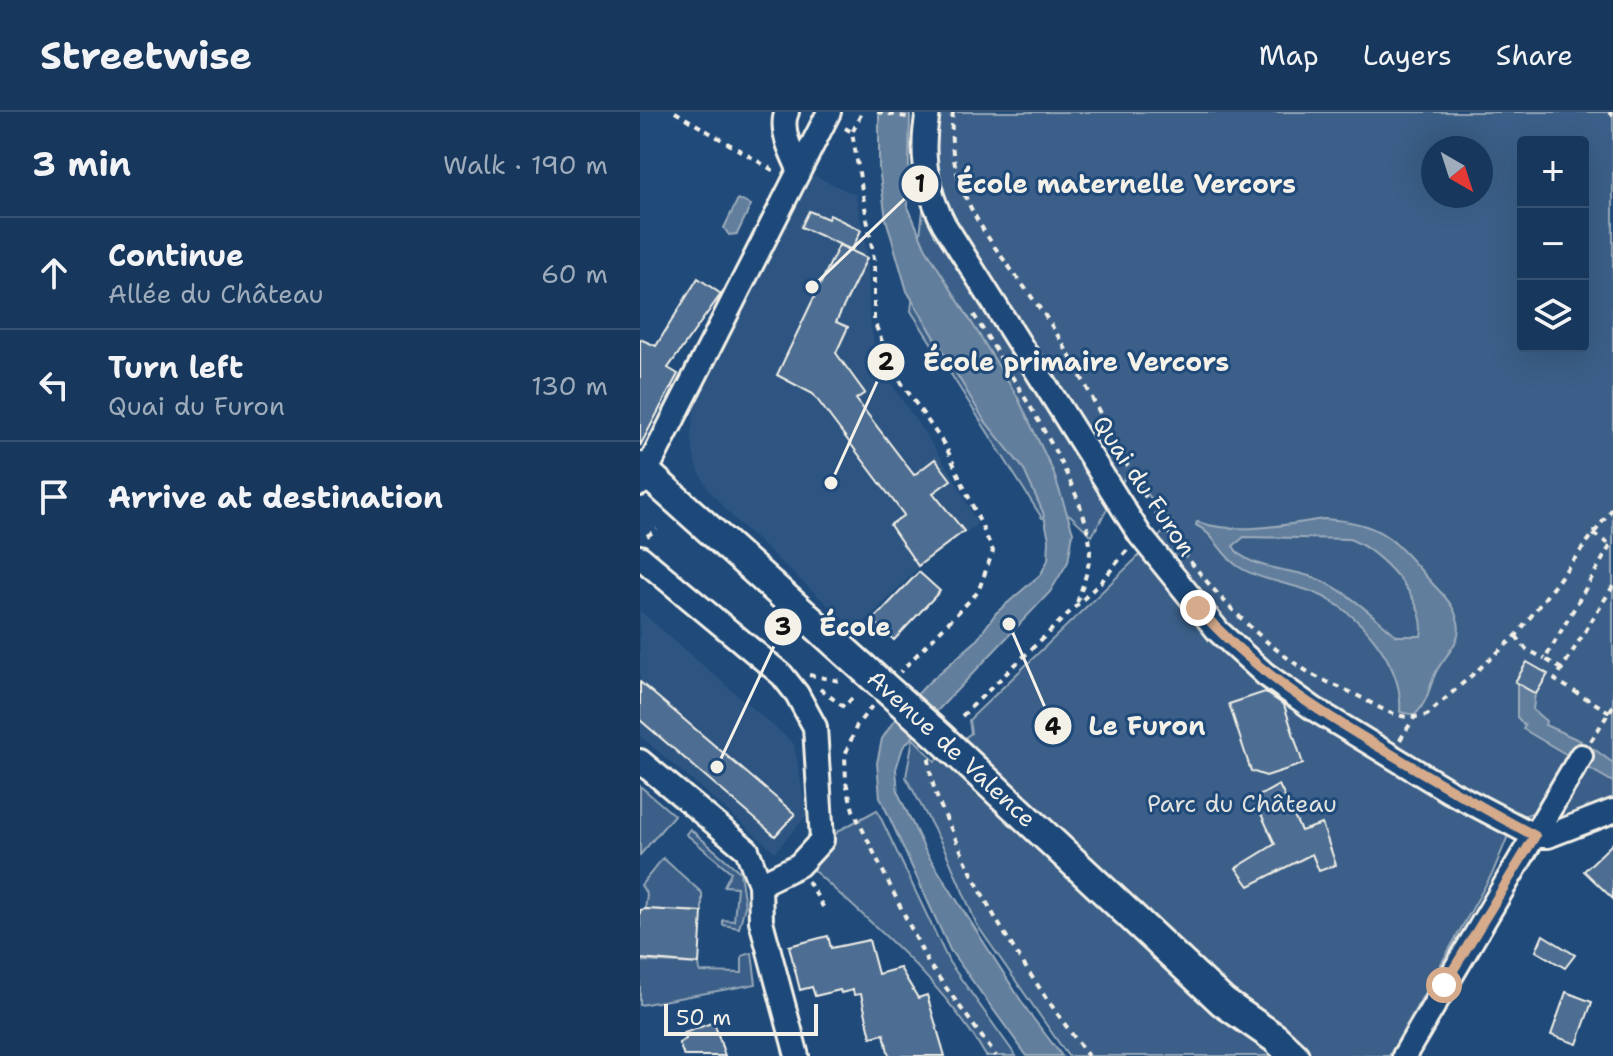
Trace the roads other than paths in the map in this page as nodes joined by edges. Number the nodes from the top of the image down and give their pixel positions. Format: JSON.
{"nodes":[{"id":1,"x":787,"y":112,"type":"edge"},
{"id":2,"x":921,"y":115,"type":"edge"},
{"id":3,"x":827,"y":116,"type":"edge"},
{"id":4,"x":796,"y":176,"type":"junction"},
{"id":5,"x":642,"y":475,"type":"edge"},
{"id":6,"x":640,"y":557,"type":"edge"},
{"id":7,"x":1581,"y":756,"type":"road end"},
{"id":8,"x":640,"y":761,"type":"edge"},
{"id":9,"x":1613,"y":811,"type":"edge"},
{"id":10,"x":1535,"y":836,"type":"junction"},
{"id":11,"x":760,"y":884,"type":"junction"},
{"id":12,"x":1223,"y":1002,"type":"junction"},
{"id":13,"x":797,"y":1056,"type":"edge"},
{"id":14,"x":1268,"y":1056,"type":"edge"},
{"id":15,"x":1294,"y":1056,"type":"edge"},
{"id":16,"x":1404,"y":1056,"type":"edge"}],
"edges":[{"from":1,"to":4,"type":"street"},
{"from":2,"to":10,"type":"street","name":"Quai du Furon"},
{"from":3,"to":4,"type":"street"},
{"from":4,"to":5,"type":"street"},
{"from":5,"to":12,"type":"main road","name":"Avenue de Valence"},
{"from":6,"to":11,"type":"street"},
{"from":7,"to":10,"type":"street"},
{"from":8,"to":11,"type":"street"},
{"from":9,"to":10,"type":"street"},
{"from":10,"to":16,"type":"street"},
{"from":11,"to":13,"type":"street"},
{"from":12,"to":14,"type":"main road","name":"Avenue de Valence"},
{"from":12,"to":15,"type":"main road","name":"Avenue de Valence"}]}
